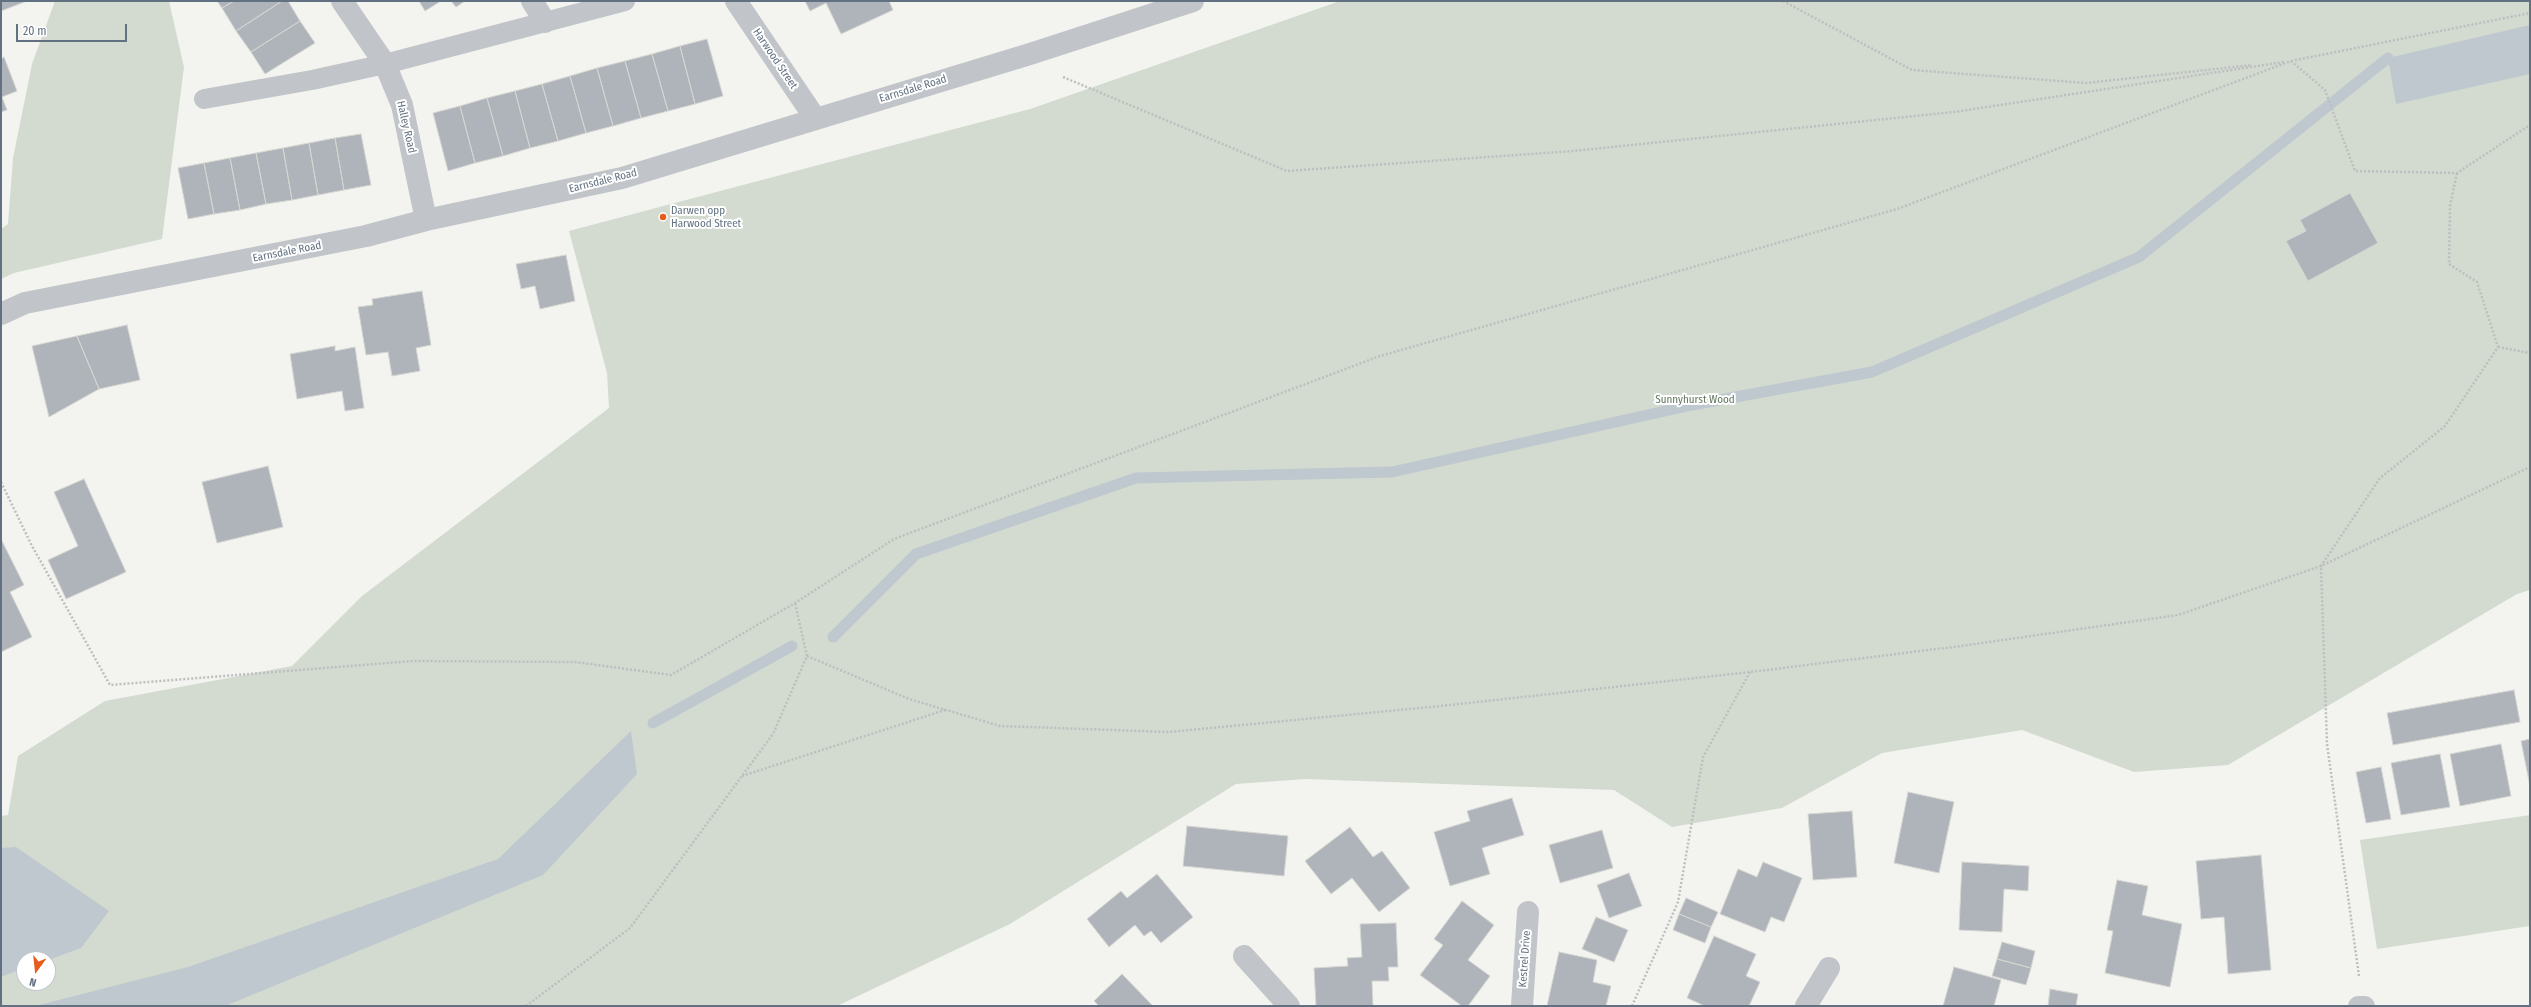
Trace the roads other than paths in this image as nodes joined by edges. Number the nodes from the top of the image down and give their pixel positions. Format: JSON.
{"nodes":[{"id":1,"x":342,"y":1,"type":"edge"},
{"id":2,"x":532,"y":1,"type":"edge"},
{"id":3,"x":625,"y":1,"type":"edge"},
{"id":4,"x":736,"y":1,"type":"edge"},
{"id":5,"x":1193,"y":1,"type":"edge"},
{"id":6,"x":544,"y":22,"type":"junction"},
{"id":7,"x":385,"y":64,"type":"junction"},
{"id":8,"x":204,"y":99,"type":"dead end"},
{"id":9,"x":815,"y":118,"type":"junction"},
{"id":10,"x":426,"y":220,"type":"junction"},
{"id":11,"x":1,"y":314,"type":"edge"},
{"id":12,"x":1528,"y":912,"type":"dead end"},
{"id":13,"x":1244,"y":956,"type":"dead end"},
{"id":14,"x":1829,"y":968,"type":"dead end"},
{"id":15,"x":1289,"y":1006,"type":"edge"},
{"id":16,"x":1522,"y":1006,"type":"edge"},
{"id":17,"x":1806,"y":1006,"type":"edge"}],
"edges":[{"from":1,"to":7,"type":"street","name":"Halley Road"},
{"from":2,"to":6,"type":"street"},
{"from":3,"to":6,"type":"lane"},
{"from":4,"to":9,"type":"street","name":"Harwood Street"},
{"from":5,"to":9,"type":"street","name":"Earnsdale Road"},
{"from":6,"to":7,"type":"lane"},
{"from":7,"to":8,"type":"lane"},
{"from":7,"to":10,"type":"street","name":"Halley Road"},
{"from":9,"to":10,"type":"street","name":"Earnsdale Road"},
{"from":10,"to":11,"type":"street","name":"Earnsdale Road"},
{"from":12,"to":16,"type":"street","name":"Kestrel Drive"},
{"from":13,"to":15,"type":"street"},
{"from":14,"to":17,"type":"street"}]}
